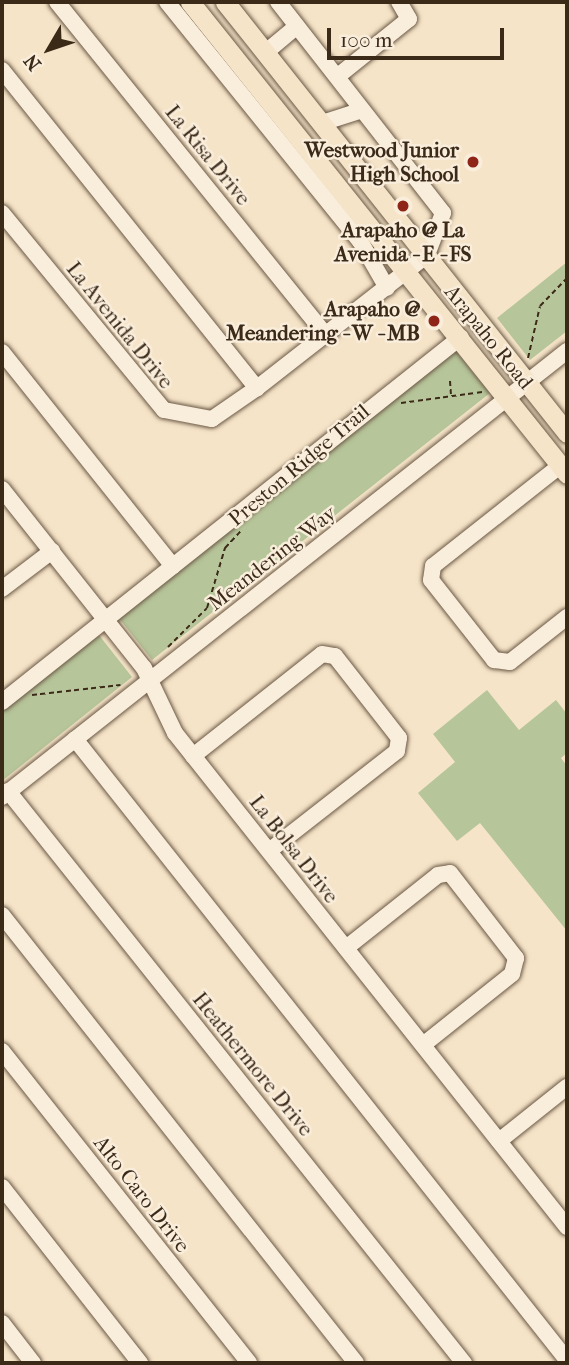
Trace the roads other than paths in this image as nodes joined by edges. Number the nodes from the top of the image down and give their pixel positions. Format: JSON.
{"nodes":[{"id":1,"x":57,"y":2,"type":"edge"},
{"id":2,"x":167,"y":2,"type":"edge"},
{"id":3,"x":190,"y":2,"type":"edge"},
{"id":4,"x":278,"y":2,"type":"edge"},
{"id":5,"x":399,"y":2,"type":"edge"},
{"id":6,"x":228,"y":3,"type":"edge"},
{"id":7,"x":205,"y":21,"type":"junction"},
{"id":8,"x":297,"y":26,"type":"junction"},
{"id":9,"x":265,"y":52,"type":"junction"},
{"id":10,"x":2,"y":70,"type":"edge"},
{"id":11,"x":338,"y":76,"type":"junction"},
{"id":12,"x":362,"y":110,"type":"junction"},
{"id":13,"x":322,"y":123,"type":"junction"},
{"id":14,"x":2,"y":213,"type":"edge"},
{"id":15,"x":427,"y":255,"type":"junction"},
{"id":16,"x":407,"y":272,"type":"junction"},
{"id":17,"x":387,"y":288,"type":"junction"},
{"id":18,"x":326,"y":335,"type":"junction"},
{"id":19,"x":461,"y":337,"type":"junction"},
{"id":20,"x":567,"y":351,"type":"edge"},
{"id":21,"x":2,"y":352,"type":"edge"},
{"id":22,"x":527,"y":383,"type":"junction"},
{"id":23,"x":257,"y":388,"type":"junction"},
{"id":24,"x":509,"y":397,"type":"junction"},
{"id":25,"x":567,"y":433,"type":"edge"},
{"id":26,"x":564,"y":470,"type":"edge"},
{"id":27,"x":2,"y":489,"type":"edge"},
{"id":28,"x":52,"y":551,"type":"junction"},
{"id":29,"x":173,"y":566,"type":"junction"},
{"id":30,"x":2,"y":589,"type":"edge"},
{"id":31,"x":567,"y":617,"type":"edge"},
{"id":32,"x":107,"y":618,"type":"junction"},
{"id":33,"x":148,"y":674,"type":"junction"},
{"id":34,"x":2,"y":702,"type":"edge"},
{"id":35,"x":75,"y":739,"type":"junction"},
{"id":36,"x":193,"y":756,"type":"junction"},
{"id":37,"x":5,"y":794,"type":"edge"},
{"id":38,"x":269,"y":851,"type":"junction"},
{"id":39,"x":2,"y":915,"type":"edge"},
{"id":40,"x":346,"y":948,"type":"junction"},
{"id":41,"x":423,"y":1045,"type":"junction"},
{"id":42,"x":2,"y":1051,"type":"edge"},
{"id":43,"x":567,"y":1087,"type":"edge"},
{"id":44,"x":499,"y":1141,"type":"junction"},
{"id":45,"x":2,"y":1186,"type":"edge"},
{"id":46,"x":567,"y":1227,"type":"edge"},
{"id":47,"x":2,"y":1323,"type":"edge"},
{"id":48,"x":567,"y":1360,"type":"edge"},
{"id":49,"x":33,"y":1363,"type":"edge"},
{"id":50,"x":141,"y":1363,"type":"edge"},
{"id":51,"x":249,"y":1363,"type":"edge"},
{"id":52,"x":356,"y":1363,"type":"edge"},
{"id":53,"x":464,"y":1363,"type":"edge"}],
"edges":[{"from":1,"to":18,"type":"street","name":"La Risa Drive"},
{"from":2,"to":17,"type":"street"},
{"from":3,"to":7,"type":"main road","name":"Arapaho Road"},
{"from":4,"to":8,"type":"street"},
{"from":5,"to":11,"type":"street"},
{"from":6,"to":7,"type":"main road"},
{"from":6,"to":9,"type":"main road","name":"Arapaho Road"},
{"from":7,"to":16,"type":"main road","name":"Arapaho Road"},
{"from":8,"to":9,"type":"street"},
{"from":8,"to":11,"type":"street"},
{"from":9,"to":13,"type":"main road","name":"Arapaho Road"},
{"from":10,"to":23,"type":"street"},
{"from":11,"to":12,"type":"street"},
{"from":12,"to":13,"type":"street"},
{"from":12,"to":15,"type":"street"},
{"from":13,"to":15,"type":"main road","name":"Arapaho Road"},
{"from":14,"to":23,"type":"street","name":"La Avenida Drive"},
{"from":15,"to":16,"type":"street","name":"La Avenida Drive"},
{"from":15,"to":22,"type":"main road","name":"Arapaho Road"},
{"from":16,"to":17,"type":"street","name":"La Avenida Drive"},
{"from":16,"to":19,"type":"main road","name":"Arapaho Road"},
{"from":17,"to":18,"type":"street","name":"La Avenida Drive"},
{"from":18,"to":23,"type":"street","name":"La Avenida Drive"},
{"from":19,"to":24,"type":"main road","name":"Arapaho Road"},
{"from":19,"to":29,"type":"street"},
{"from":20,"to":22,"type":"street","name":"Meandering Way"},
{"from":21,"to":29,"type":"street"},
{"from":22,"to":24,"type":"street","name":"Meandering Way"},
{"from":22,"to":25,"type":"main road","name":"Arapaho Road"},
{"from":24,"to":26,"type":"main road","name":"Arapaho Road"},
{"from":24,"to":33,"type":"street","name":"Meandering Way"},
{"from":26,"to":31,"type":"street"},
{"from":27,"to":28,"type":"street","name":"La Bolsa Drive"},
{"from":28,"to":30,"type":"street"},
{"from":28,"to":32,"type":"street","name":"La Bolsa Drive"},
{"from":29,"to":32,"type":"street"},
{"from":32,"to":33,"type":"street","name":"La Bolsa Drive"},
{"from":32,"to":34,"type":"street"},
{"from":33,"to":35,"type":"street","name":"Meandering Way"},
{"from":33,"to":36,"type":"street","name":"La Bolsa Drive"},
{"from":35,"to":37,"type":"street","name":"Meandering Way"},
{"from":35,"to":48,"type":"street"},
{"from":36,"to":38,"type":"street","name":"La Bolsa Drive"},
{"from":36,"to":38,"type":"street"},
{"from":37,"to":53,"type":"street","name":"Heathermore Drive"},
{"from":38,"to":40,"type":"street","name":"La Bolsa Drive"},
{"from":39,"to":52,"type":"street"},
{"from":40,"to":41,"type":"street","name":"La Bolsa Drive"},
{"from":40,"to":41,"type":"street"},
{"from":41,"to":44,"type":"street","name":"La Bolsa Drive"},
{"from":42,"to":51,"type":"street","name":"Alto Caro Drive"},
{"from":43,"to":44,"type":"street"},
{"from":44,"to":46,"type":"street","name":"La Bolsa Drive"},
{"from":45,"to":50,"type":"street"},
{"from":47,"to":49,"type":"street"}]}
